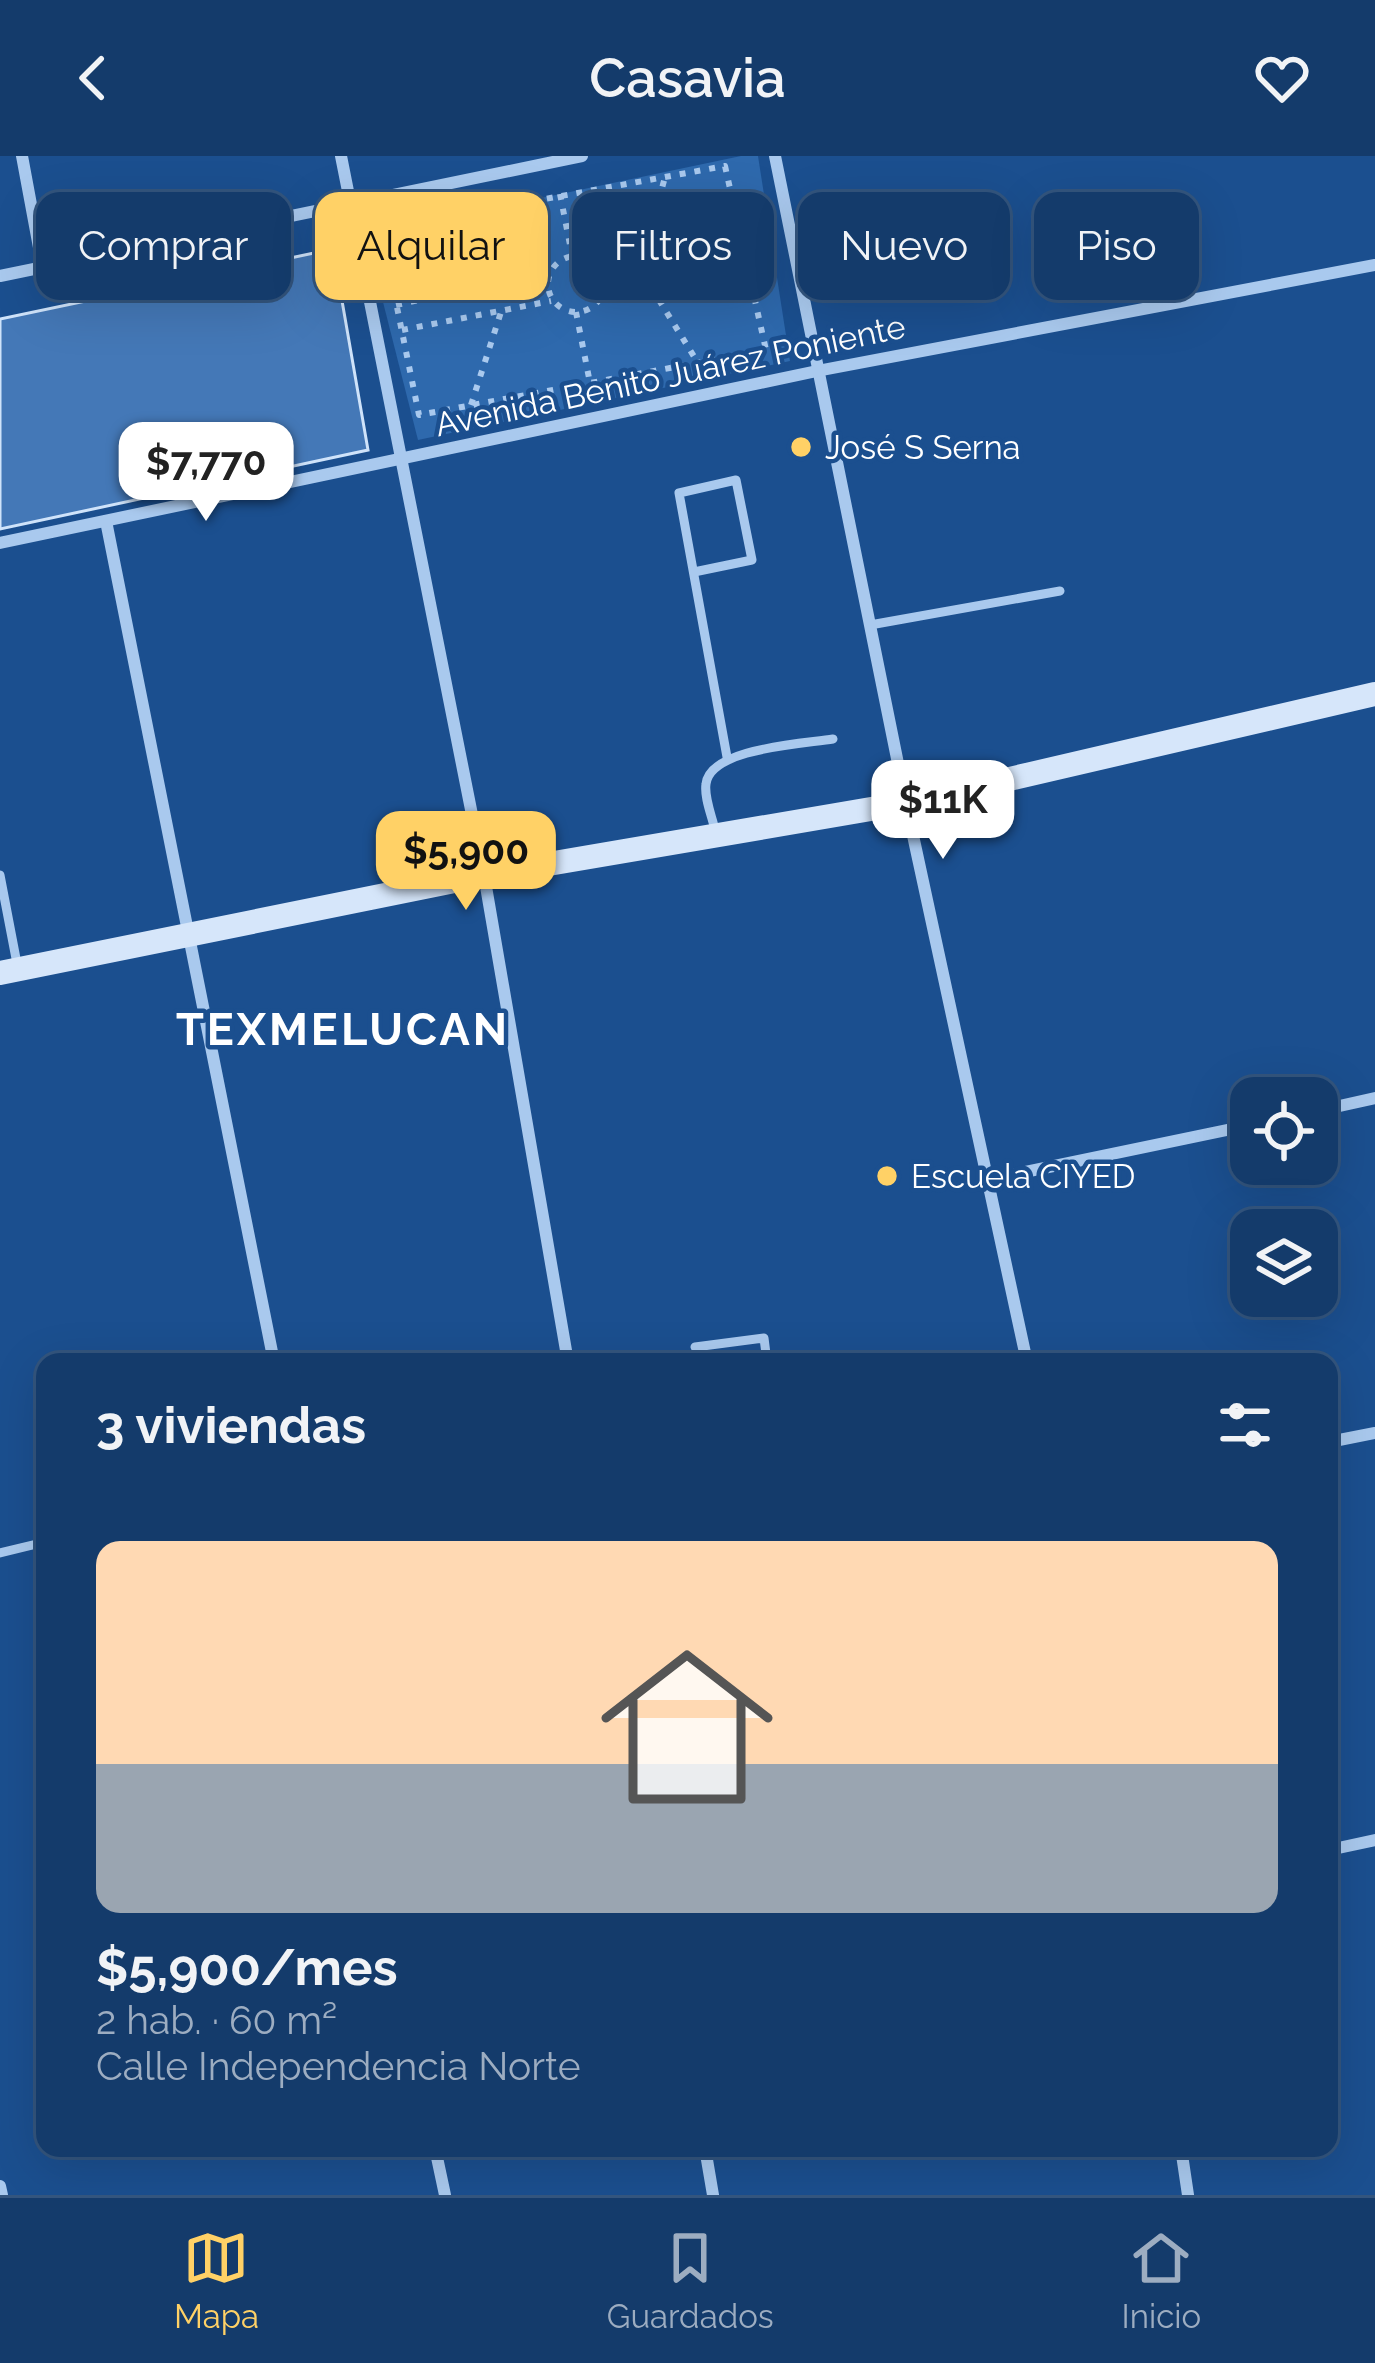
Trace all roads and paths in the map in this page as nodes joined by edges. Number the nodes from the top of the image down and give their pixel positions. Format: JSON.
{"nodes":[{"id":1,"x":22,"y":156,"type":"edge"},
{"id":2,"x":341,"y":156,"type":"edge"},
{"id":3,"x":582,"y":156,"type":"edge"},
{"id":4,"x":775,"y":156,"type":"edge"},
{"id":5,"x":665,"y":177,"type":"junction"},
{"id":6,"x":348,"y":192,"type":"edge"},
{"id":7,"x":419,"y":192,"type":"edge"},
{"id":8,"x":661,"y":192,"type":"edge"},
{"id":9,"x":731,"y":192,"type":"edge"},
{"id":10,"x":560,"y":194,"type":"junction"},
{"id":11,"x":548,"y":196,"type":"edge"},
{"id":12,"x":36,"y":231,"type":"edge"},
{"id":13,"x":572,"y":255,"type":"joint"},
{"id":14,"x":1375,"y":265,"type":"edge"},
{"id":15,"x":36,"y":270,"type":"edge"},
{"id":16,"x":550,"y":272,"type":"joint"},
{"id":17,"x":0,"y":276,"type":"edge"},
{"id":18,"x":370,"y":300,"type":"edge"},
{"id":19,"x":396,"y":300,"type":"edge"},
{"id":20,"x":417,"y":300,"type":"edge"},
{"id":21,"x":597,"y":300,"type":"edge"},
{"id":22,"x":660,"y":300,"type":"edge"},
{"id":23,"x":755,"y":300,"type":"edge"},
{"id":24,"x":554,"y":301,"type":"junction"},
{"id":25,"x":397,"y":304,"type":"junction"},
{"id":26,"x":501,"y":311,"type":"junction"},
{"id":27,"x":576,"y":312,"type":"junction"},
{"id":28,"x":402,"y":330,"type":"junction"},
{"id":29,"x":698,"y":363,"type":"junction"},
{"id":30,"x":817,"y":371,"type":"junction"},
{"id":31,"x":590,"y":383,"type":"junction"},
{"id":32,"x":471,"y":405,"type":"junction"},
{"id":33,"x":401,"y":457,"type":"junction"},
{"id":34,"x":106,"y":521,"type":"junction"},
{"id":35,"x":0,"y":543,"type":"edge"},
{"id":36,"x":694,"y":572,"type":"junction"},
{"id":37,"x":1060,"y":591,"type":"dead end"},
{"id":38,"x":869,"y":625,"type":"junction"},
{"id":39,"x":1375,"y":694,"type":"edge"},
{"id":40,"x":833,"y":739,"type":"dead end"},
{"id":41,"x":727,"y":757,"type":"junction"},
{"id":42,"x":906,"y":802,"type":"junction"},
{"id":43,"x":716,"y":836,"type":"junction"},
{"id":44,"x":0,"y":875,"type":"edge"},
{"id":45,"x":484,"y":875,"type":"junction"},
{"id":46,"x":185,"y":934,"type":"junction"},
{"id":47,"x":9,"y":971,"type":"edge"},
{"id":48,"x":1375,"y":1099,"type":"edge"},
{"id":49,"x":1338,"y":1107,"type":"edge"},
{"id":50,"x":1230,"y":1129,"type":"edge"},
{"id":51,"x":988,"y":1180,"type":"junction"},
{"id":52,"x":695,"y":1347,"type":"dead end"},
{"id":53,"x":272,"y":1353,"type":"edge"},
{"id":54,"x":566,"y":1353,"type":"edge"},
{"id":55,"x":766,"y":1353,"type":"edge"},
{"id":56,"x":1025,"y":1353,"type":"edge"},
{"id":57,"x":1375,"y":1432,"type":"edge"},
{"id":58,"x":1338,"y":1440,"type":"edge"},
{"id":59,"x":36,"y":1544,"type":"edge"},
{"id":60,"x":0,"y":1552,"type":"edge"},
{"id":61,"x":1375,"y":1840,"type":"edge"},
{"id":62,"x":1338,"y":1848,"type":"edge"},
{"id":63,"x":437,"y":2157,"type":"edge"},
{"id":64,"x":707,"y":2157,"type":"edge"},
{"id":65,"x":1182,"y":2157,"type":"edge"},
{"id":66,"x":0,"y":2186,"type":"edge"},
{"id":67,"x":2,"y":2195,"type":"edge"},
{"id":68,"x":445,"y":2195,"type":"edge"},
{"id":69,"x":713,"y":2195,"type":"edge"},
{"id":70,"x":1188,"y":2195,"type":"edge"}],
"edges":[{"from":1,"to":12,"type":"street"},
{"from":2,"to":6,"type":"street"},
{"from":3,"to":7,"type":"street"},
{"from":4,"to":30,"type":"street"},
{"from":5,"to":8,"type":"path"},
{"from":5,"to":9,"type":"path"},
{"from":5,"to":10,"type":"path"},
{"from":10,"to":11,"type":"path"},
{"from":10,"to":13,"type":"path"},
{"from":13,"to":16,"type":"path"},
{"from":14,"to":30,"type":"street","name":"Avenida Benito Juárez Poniente"},
{"from":15,"to":17,"type":"street"},
{"from":16,"to":24,"type":"path"},
{"from":18,"to":33,"type":"street"},
{"from":19,"to":25,"type":"path"},
{"from":20,"to":25,"type":"path"},
{"from":21,"to":27,"type":"path"},
{"from":22,"to":29,"type":"path"},
{"from":23,"to":29,"type":"path"},
{"from":24,"to":26,"type":"path"},
{"from":24,"to":27,"type":"path"},
{"from":25,"to":28,"type":"path"},
{"from":26,"to":28,"type":"path"},
{"from":26,"to":32,"type":"path"},
{"from":27,"to":31,"type":"path"},
{"from":28,"to":32,"type":"path"},
{"from":29,"to":31,"type":"path"},
{"from":30,"to":33,"type":"street","name":"Avenida Benito Juárez Poniente"},
{"from":30,"to":38,"type":"street"},
{"from":31,"to":32,"type":"path"},
{"from":33,"to":34,"type":"street","name":"Avenida Benito Juárez Poniente"},
{"from":33,"to":45,"type":"street"},
{"from":34,"to":35,"type":"street","name":"Avenida Benito Juárez Poniente"},
{"from":34,"to":46,"type":"street"},
{"from":36,"to":36,"type":"lane"},
{"from":36,"to":41,"type":"lane"},
{"from":37,"to":38,"type":"lane"},
{"from":38,"to":42,"type":"street"},
{"from":39,"to":42,"type":"main road"},
{"from":40,"to":41,"type":"lane"},
{"from":41,"to":43,"type":"lane"},
{"from":42,"to":43,"type":"main road"},
{"from":42,"to":51,"type":"street"},
{"from":43,"to":45,"type":"main road"},
{"from":44,"to":47,"type":"lane"},
{"from":45,"to":46,"type":"main road"},
{"from":45,"to":54,"type":"street"},
{"from":46,"to":47,"type":"main road"},
{"from":46,"to":53,"type":"street"},
{"from":48,"to":49,"type":"street"},
{"from":50,"to":51,"type":"street"},
{"from":51,"to":56,"type":"street"},
{"from":52,"to":55,"type":"lane"},
{"from":57,"to":58,"type":"street"},
{"from":59,"to":60,"type":"lane"},
{"from":61,"to":62,"type":"street"},
{"from":63,"to":68,"type":"street"},
{"from":64,"to":69,"type":"street"},
{"from":65,"to":70,"type":"street"},
{"from":66,"to":67,"type":"street"}]}
